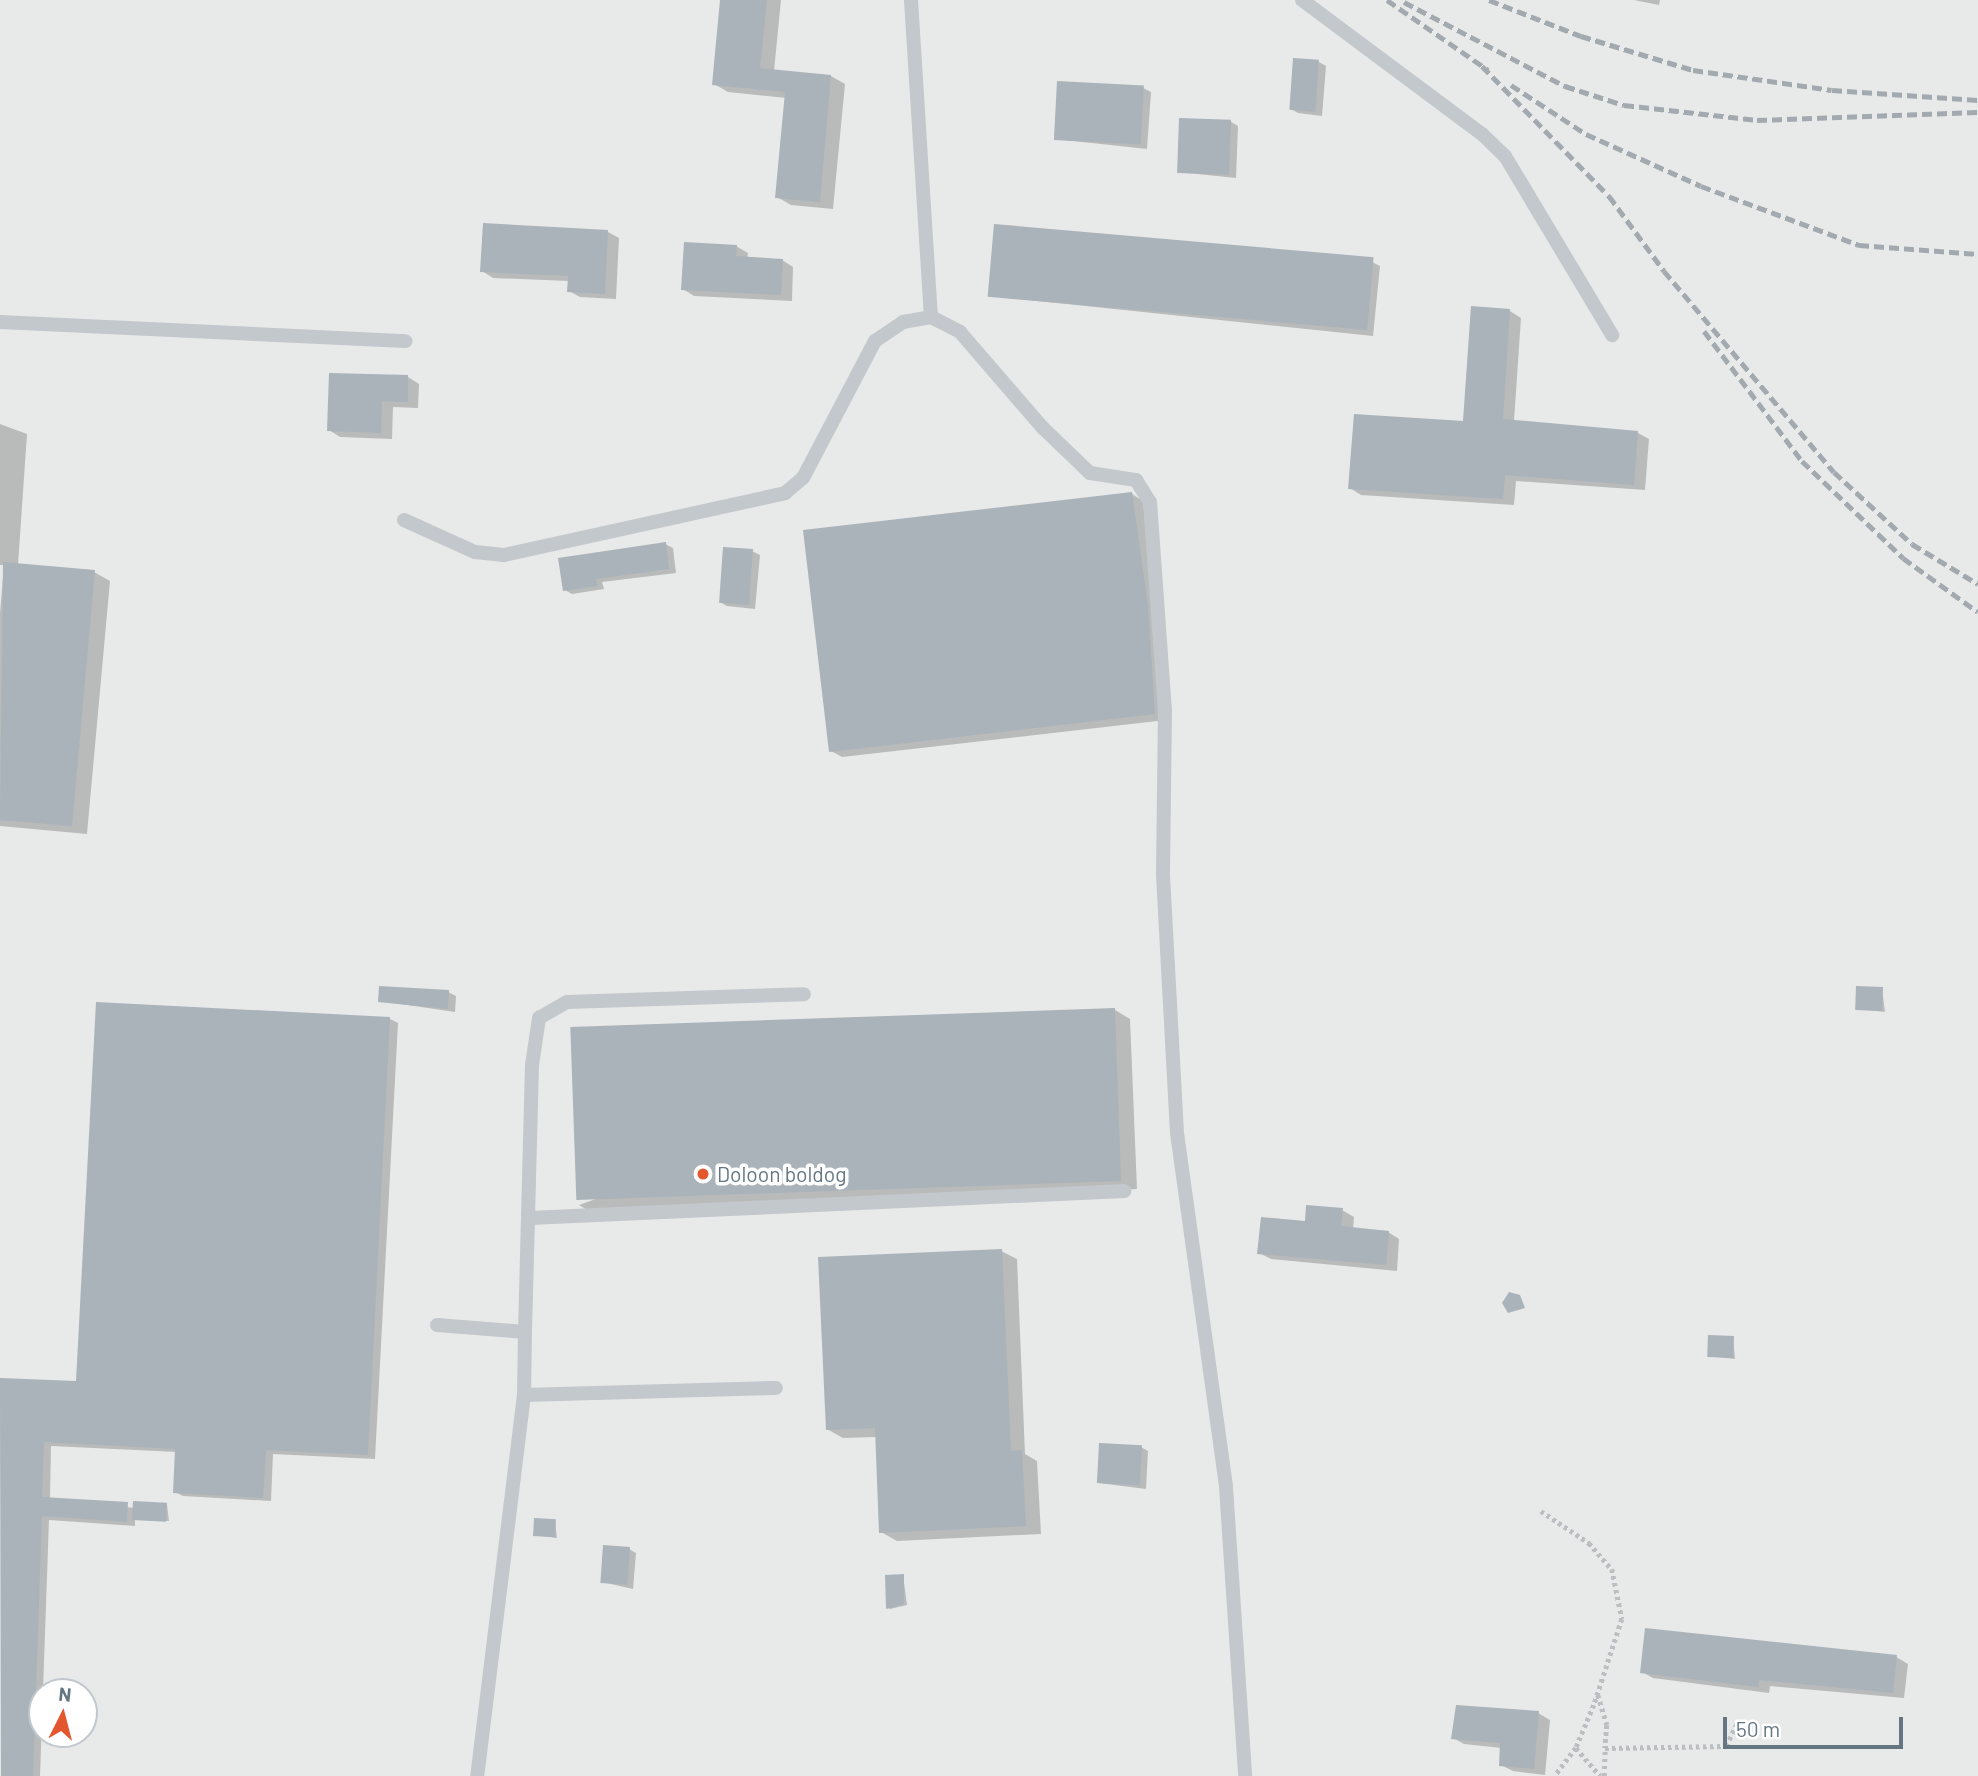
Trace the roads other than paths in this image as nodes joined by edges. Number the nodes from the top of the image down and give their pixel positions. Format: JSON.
{"nodes":[{"id":1,"x":911,"y":0,"type":"edge"},
{"id":2,"x":1302,"y":0,"type":"edge"},
{"id":3,"x":931,"y":317,"type":"junction"},
{"id":4,"x":0,"y":322,"type":"edge"},
{"id":5,"x":1612,"y":335,"type":"dead end"},
{"id":6,"x":406,"y":341,"type":"dead end"},
{"id":7,"x":404,"y":520,"type":"dead end"},
{"id":8,"x":804,"y":994,"type":"dead end"},
{"id":9,"x":1124,"y":1191,"type":"dead end"},
{"id":10,"x":530,"y":1218,"type":"junction"},
{"id":11,"x":437,"y":1325,"type":"dead end"},
{"id":12,"x":525,"y":1332,"type":"junction"},
{"id":13,"x":776,"y":1388,"type":"dead end"},
{"id":14,"x":524,"y":1395,"type":"junction"},
{"id":15,"x":477,"y":1776,"type":"edge"},
{"id":16,"x":1245,"y":1776,"type":"edge"}],
"edges":[{"from":1,"to":3,"type":"lane"},
{"from":2,"to":5,"type":"lane"},
{"from":3,"to":7,"type":"lane"},
{"from":3,"to":16,"type":"lane"},
{"from":4,"to":6,"type":"lane"},
{"from":8,"to":10,"type":"lane"},
{"from":9,"to":10,"type":"lane"},
{"from":10,"to":12,"type":"lane"},
{"from":11,"to":12,"type":"lane"},
{"from":12,"to":14,"type":"lane"},
{"from":13,"to":14,"type":"lane"},
{"from":14,"to":15,"type":"lane"}]}
